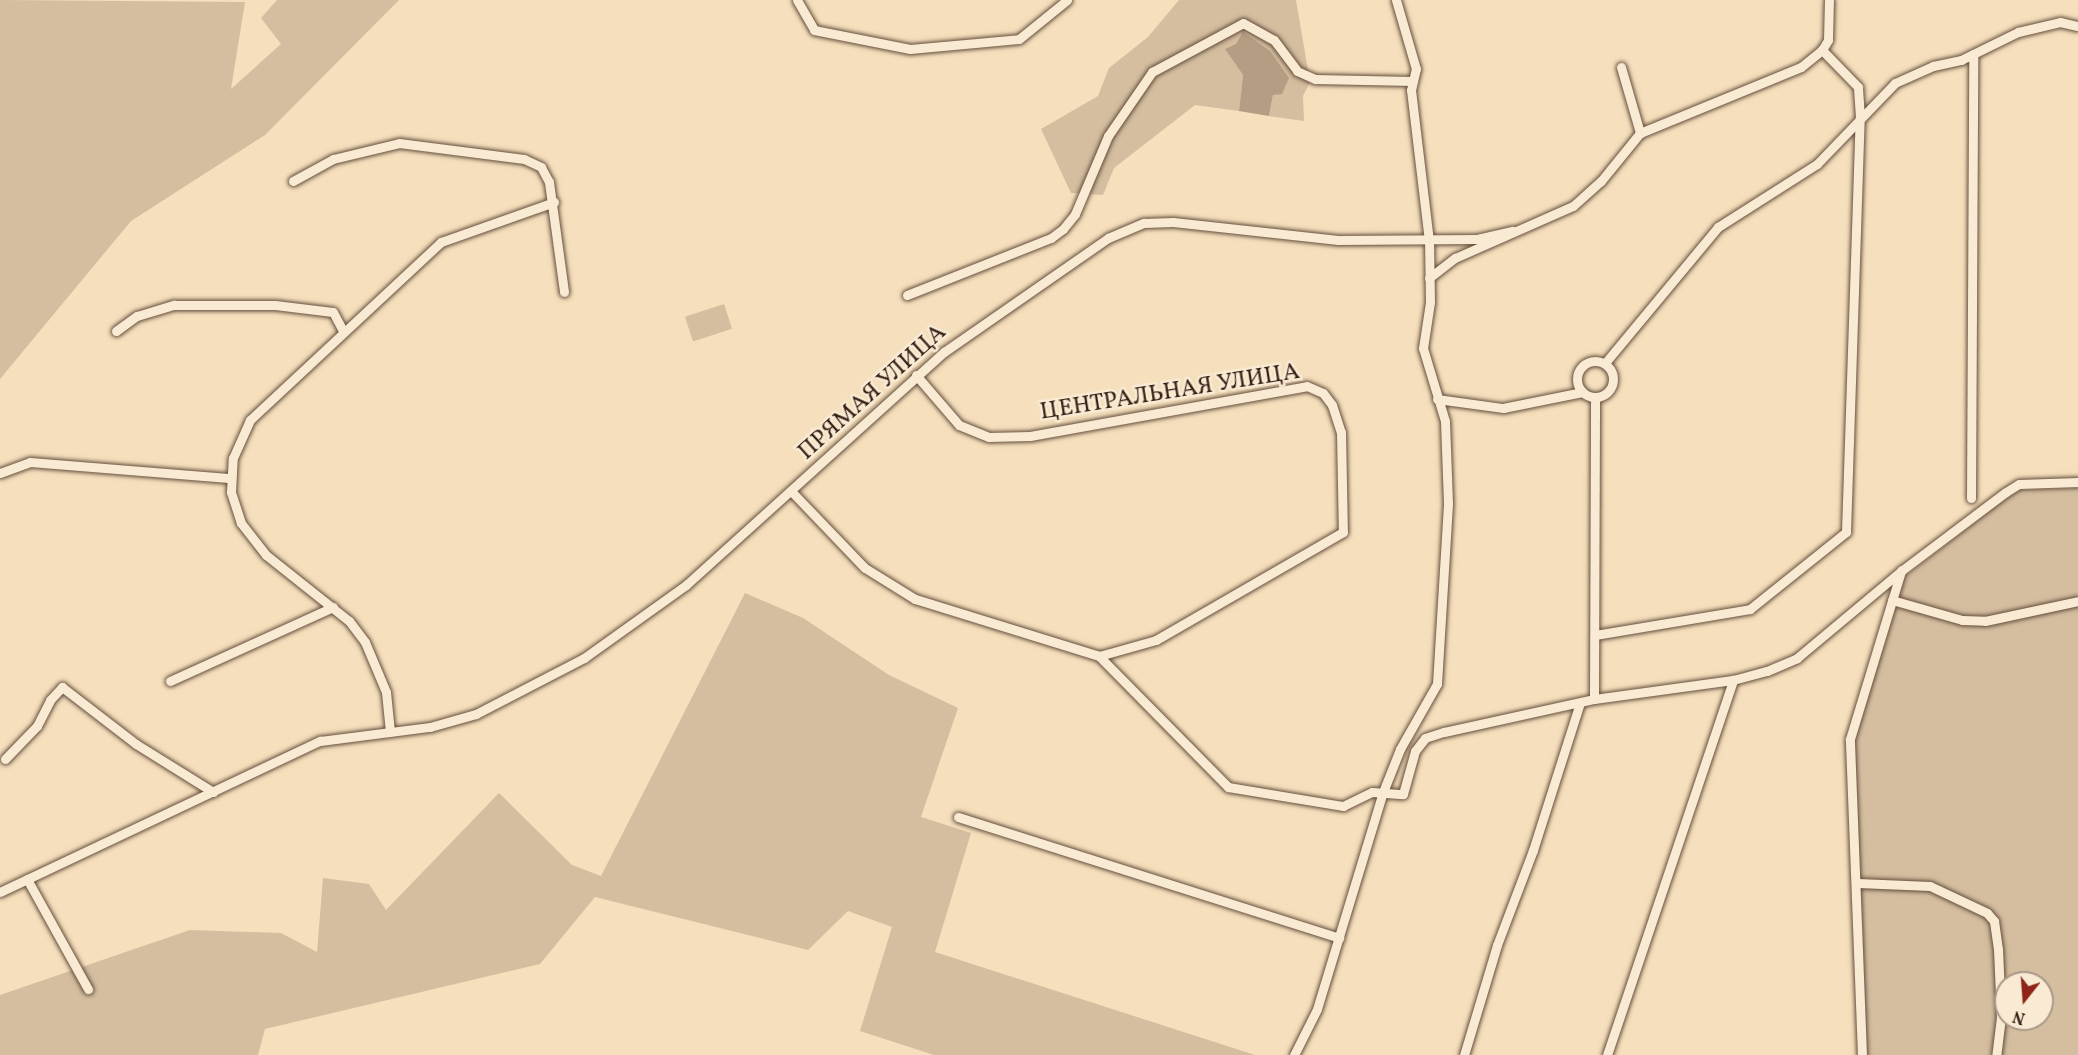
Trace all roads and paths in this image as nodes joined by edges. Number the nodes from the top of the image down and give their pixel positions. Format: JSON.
{"nodes":[{"id":1,"x":797,"y":0,"type":"edge"},
{"id":2,"x":1067,"y":0,"type":"edge"},
{"id":3,"x":1396,"y":0,"type":"edge"},
{"id":4,"x":1829,"y":0,"type":"edge"},
{"id":5,"x":2078,"y":26,"type":"edge"},
{"id":6,"x":1822,"y":50,"type":"junction"},
{"id":7,"x":1973,"y":54,"type":"junction"},
{"id":8,"x":1621,"y":67,"type":"dead end"},
{"id":9,"x":1413,"y":81,"type":"junction"},
{"id":10,"x":1860,"y":117,"type":"junction"},
{"id":11,"x":1640,"y":133,"type":"junction"},
{"id":12,"x":293,"y":181,"type":"dead end"},
{"id":13,"x":554,"y":202,"type":"junction"},
{"id":14,"x":1513,"y":231,"type":"junction"},
{"id":15,"x":1429,"y":241,"type":"junction"},
{"id":16,"x":1429,"y":278,"type":"junction"},
{"id":17,"x":564,"y":292,"type":"dead end"},
{"id":18,"x":907,"y":295,"type":"dead end"},
{"id":19,"x":116,"y":331,"type":"dead end"},
{"id":20,"x":343,"y":331,"type":"junction"},
{"id":21,"x":1605,"y":363,"type":"junction"},
{"id":22,"x":916,"y":375,"type":"junction"},
{"id":23,"x":1582,"y":392,"type":"junction"},
{"id":24,"x":1595,"y":397,"type":"junction"},
{"id":25,"x":1437,"y":399,"type":"junction"},
{"id":26,"x":0,"y":473,"type":"edge"},
{"id":27,"x":231,"y":478,"type":"junction"},
{"id":28,"x":2078,"y":482,"type":"edge"},
{"id":29,"x":792,"y":492,"type":"junction"},
{"id":30,"x":1971,"y":498,"type":"dead end"},
{"id":31,"x":1901,"y":571,"type":"junction"},
{"id":32,"x":1892,"y":600,"type":"junction"},
{"id":33,"x":2078,"y":601,"type":"edge"},
{"id":34,"x":333,"y":608,"type":"junction"},
{"id":35,"x":1595,"y":635,"type":"junction"},
{"id":36,"x":1099,"y":656,"type":"junction"},
{"id":37,"x":1733,"y":680,"type":"junction"},
{"id":38,"x":170,"y":681,"type":"dead end"},
{"id":39,"x":1594,"y":699,"type":"junction"},
{"id":40,"x":1580,"y":703,"type":"junction"},
{"id":41,"x":390,"y":732,"type":"junction"},
{"id":42,"x":5,"y":759,"type":"dead end"},
{"id":43,"x":213,"y":792,"type":"junction"},
{"id":44,"x":1383,"y":792,"type":"junction"},
{"id":45,"x":958,"y":817,"type":"dead end"},
{"id":46,"x":27,"y":879,"type":"junction"},
{"id":47,"x":1858,"y":883,"type":"junction"},
{"id":48,"x":0,"y":892,"type":"edge"},
{"id":49,"x":1339,"y":938,"type":"junction"},
{"id":50,"x":88,"y":989,"type":"dead end"},
{"id":51,"x":1861,"y":1054,"type":"edge"},
{"id":52,"x":1294,"y":1055,"type":"edge"},
{"id":53,"x":1464,"y":1055,"type":"edge"},
{"id":54,"x":1606,"y":1055,"type":"edge"},
{"id":55,"x":1996,"y":1055,"type":"edge"}],
"edges":[{"from":1,"to":2,"type":"street"},
{"from":3,"to":9,"type":"street"},
{"from":4,"to":6,"type":"street"},
{"from":5,"to":7,"type":"street"},
{"from":6,"to":10,"type":"street"},
{"from":6,"to":11,"type":"street"},
{"from":7,"to":10,"type":"street"},
{"from":7,"to":30,"type":"street"},
{"from":8,"to":11,"type":"street"},
{"from":9,"to":15,"type":"street"},
{"from":9,"to":18,"type":"street"},
{"from":10,"to":21,"type":"street"},
{"from":10,"to":35,"type":"street"},
{"from":11,"to":14,"type":"street"},
{"from":12,"to":13,"type":"street"},
{"from":13,"to":17,"type":"street"},
{"from":13,"to":20,"type":"street"},
{"from":14,"to":15,"type":"street","name":"ПРЯМАЯ УЛИЦА"},
{"from":14,"to":16,"type":"street"},
{"from":15,"to":16,"type":"street"},
{"from":15,"to":22,"type":"street","name":"ПРЯМАЯ УЛИЦА"},
{"from":16,"to":25,"type":"street"},
{"from":19,"to":20,"type":"street"},
{"from":20,"to":27,"type":"street"},
{"from":21,"to":23,"type":"street"},
{"from":21,"to":24,"type":"street"},
{"from":22,"to":29,"type":"street","name":"ПРЯМАЯ УЛИЦА"},
{"from":22,"to":36,"type":"street","name":"ЦЕНТРАЛЬНАЯ УЛИЦА"},
{"from":23,"to":24,"type":"street"},
{"from":23,"to":25,"type":"street"},
{"from":24,"to":35,"type":"street"},
{"from":25,"to":44,"type":"street"},
{"from":26,"to":27,"type":"street"},
{"from":27,"to":34,"type":"street"},
{"from":28,"to":31,"type":"street"},
{"from":29,"to":36,"type":"street"},
{"from":29,"to":41,"type":"street","name":"ПРЯМАЯ УЛИЦА"},
{"from":31,"to":32,"type":"street"},
{"from":31,"to":37,"type":"street"},
{"from":32,"to":33,"type":"street"},
{"from":32,"to":47,"type":"street"},
{"from":34,"to":38,"type":"street"},
{"from":34,"to":41,"type":"street"},
{"from":35,"to":39,"type":"street"},
{"from":36,"to":44,"type":"street"},
{"from":37,"to":39,"type":"street"},
{"from":37,"to":54,"type":"street"},
{"from":39,"to":40,"type":"street"},
{"from":40,"to":44,"type":"street"},
{"from":40,"to":53,"type":"street"},
{"from":41,"to":43,"type":"street","name":"ПРЯМАЯ УЛИЦА"},
{"from":42,"to":43,"type":"street"},
{"from":43,"to":46,"type":"street","name":"ПРЯМАЯ УЛИЦА"},
{"from":44,"to":49,"type":"street"},
{"from":45,"to":49,"type":"street"},
{"from":46,"to":48,"type":"street","name":"ПРЯМАЯ УЛИЦА"},
{"from":46,"to":50,"type":"street"},
{"from":47,"to":51,"type":"street"},
{"from":47,"to":55,"type":"street"},
{"from":49,"to":52,"type":"street"}]}
